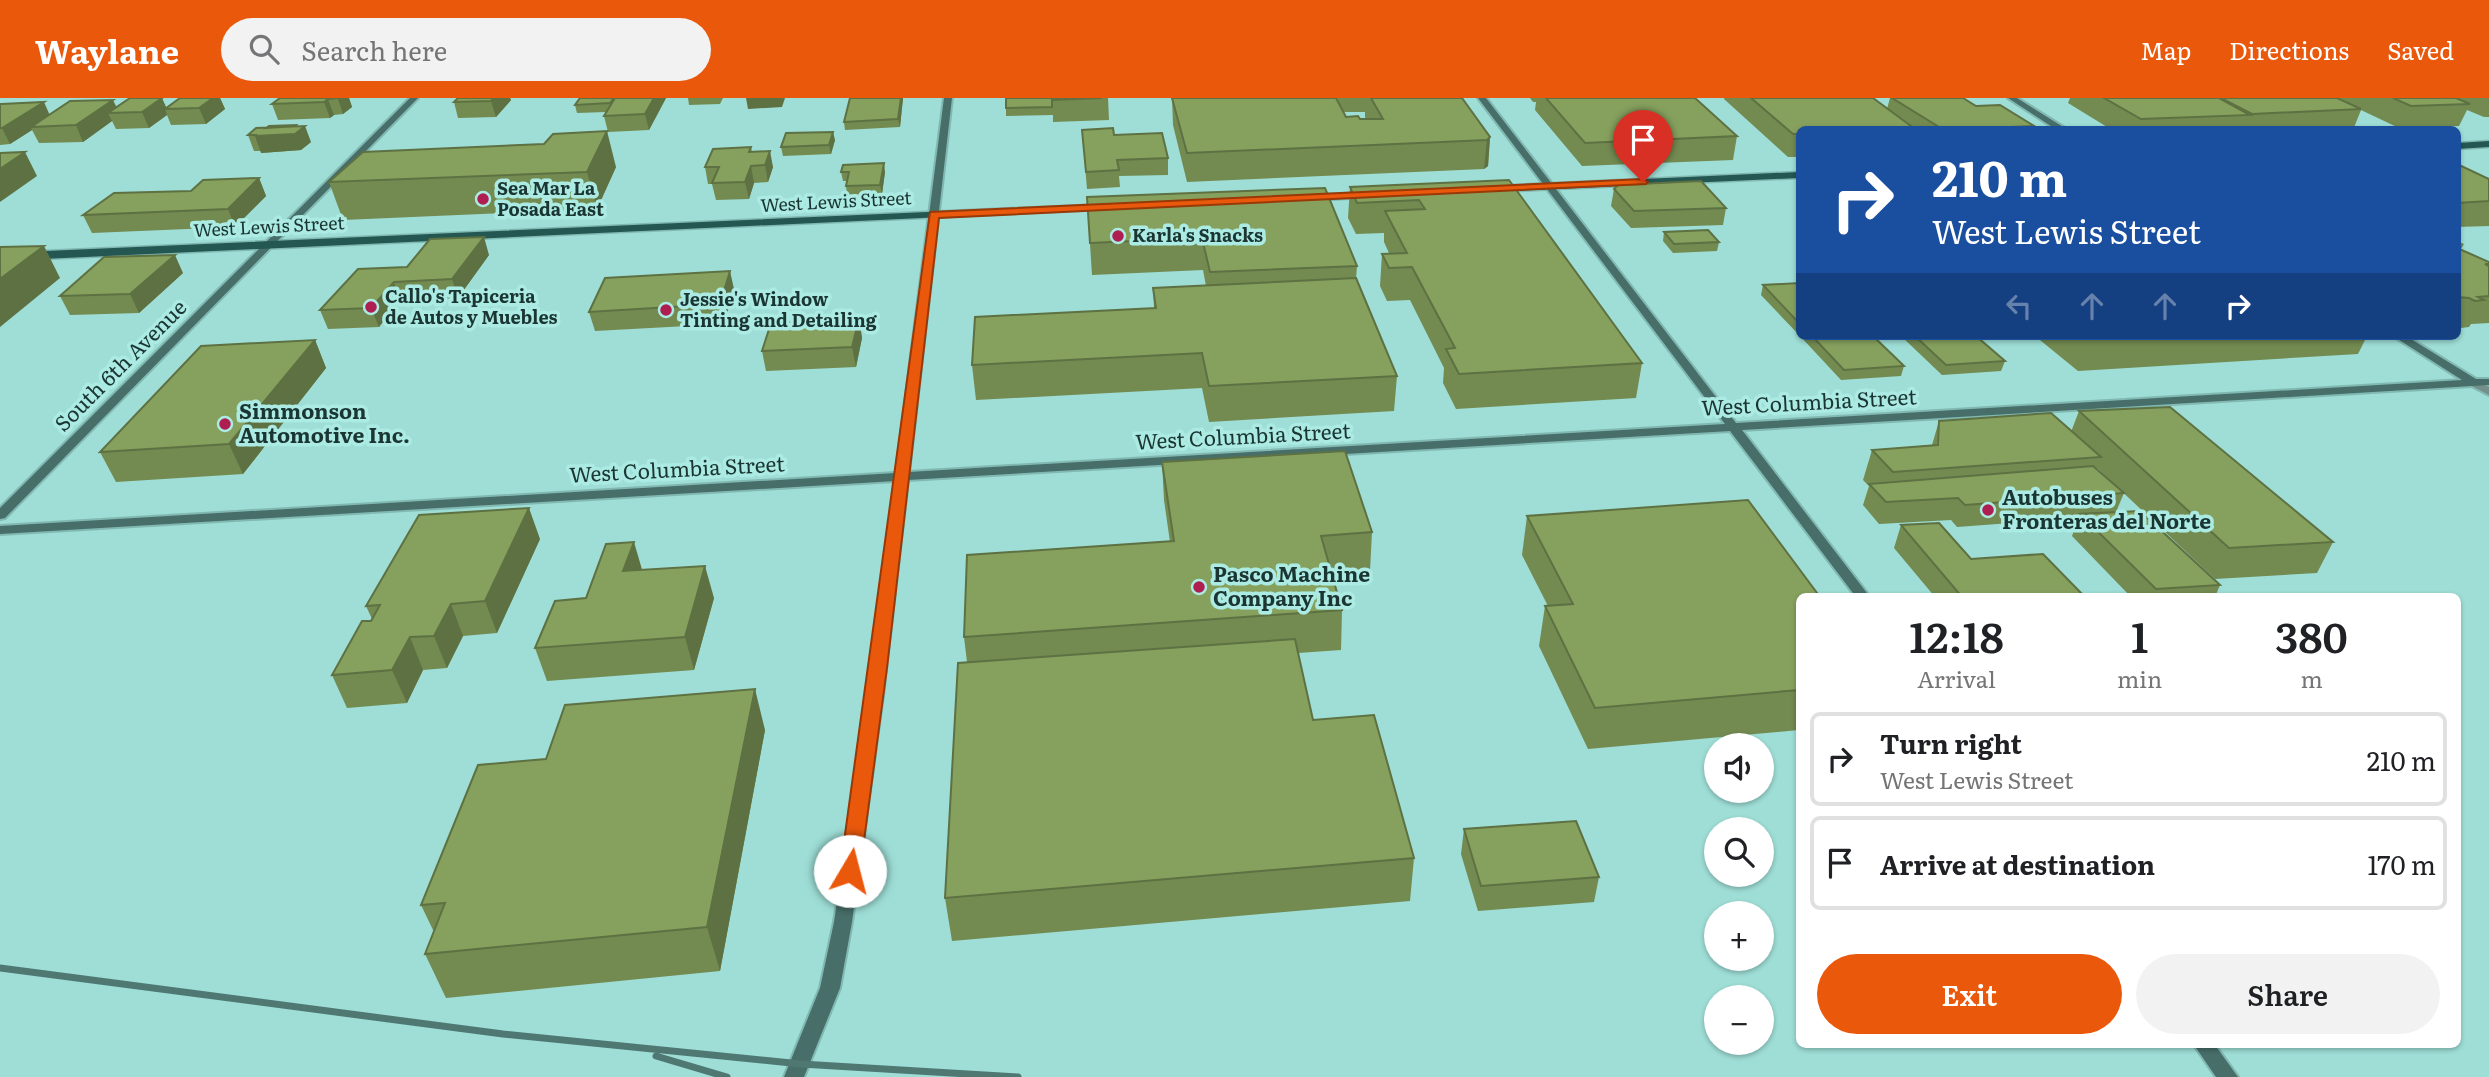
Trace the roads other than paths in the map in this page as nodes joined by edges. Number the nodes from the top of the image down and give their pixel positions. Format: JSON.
{"nodes":[{"id":1,"x":414,"y":98,"type":"edge"},
{"id":2,"x":948,"y":98,"type":"edge"},
{"id":3,"x":1482,"y":98,"type":"edge"},
{"id":4,"x":2012,"y":98,"type":"edge"},
{"id":5,"x":2058,"y":126,"type":"edge"},
{"id":6,"x":2489,"y":145,"type":"edge"},
{"id":7,"x":2461,"y":146,"type":"edge"},
{"id":8,"x":1796,"y":175,"type":"edge"},
{"id":9,"x":1549,"y":187,"type":"junction"},
{"id":10,"x":1476,"y":190,"type":"edge"},
{"id":11,"x":1378,"y":195,"type":"edge"},
{"id":12,"x":1295,"y":198,"type":"edge"},
{"id":13,"x":1128,"y":206,"type":"edge"},
{"id":14,"x":934,"y":215,"type":"junction"},
{"id":15,"x":269,"y":245,"type":"junction"},
{"id":16,"x":0,"y":257,"type":"edge"},
{"id":17,"x":2404,"y":340,"type":"edge"},
{"id":18,"x":2489,"y":382,"type":"edge"},
{"id":19,"x":2474,"y":383,"type":"junction"},
{"id":20,"x":2489,"y":392,"type":"edge"},
{"id":21,"x":1733,"y":427,"type":"junction"},
{"id":22,"x":901,"y":477,"type":"junction"},
{"id":23,"x":0,"y":516,"type":"edge"},
{"id":24,"x":0,"y":530,"type":"edge"},
{"id":25,"x":1860,"y":593,"type":"edge"},
{"id":26,"x":2206,"y":1048,"type":"edge"},
{"id":27,"x":794,"y":1077,"type":"edge"},
{"id":28,"x":2228,"y":1077,"type":"edge"}],
"edges":[{"from":1,"to":15,"type":"street","name":"South 6th Avenue"},
{"from":2,"to":14,"type":"street"},
{"from":3,"to":9,"type":"street"},
{"from":4,"to":5,"type":"street"},
{"from":6,"to":7,"type":"main road"},
{"from":8,"to":9,"type":"main road"},
{"from":9,"to":10,"type":"main road"},
{"from":9,"to":21,"type":"street"},
{"from":11,"to":12,"type":"main road"},
{"from":13,"to":14,"type":"main road","name":"West Lewis Street"},
{"from":14,"to":15,"type":"main road","name":"West Lewis Street"},
{"from":14,"to":22,"type":"street"},
{"from":15,"to":16,"type":"main road","name":"West Lewis Street"},
{"from":15,"to":23,"type":"street","name":"South 6th Avenue"},
{"from":17,"to":19,"type":"street"},
{"from":18,"to":19,"type":"street","name":"West Columbia Street"},
{"from":19,"to":20,"type":"street"},
{"from":19,"to":21,"type":"street","name":"West Columbia Street"},
{"from":21,"to":22,"type":"street","name":"West Columbia Street"},
{"from":21,"to":25,"type":"street"},
{"from":22,"to":24,"type":"street","name":"West Columbia Street"},
{"from":22,"to":27,"type":"street"},
{"from":26,"to":28,"type":"street"}]}
